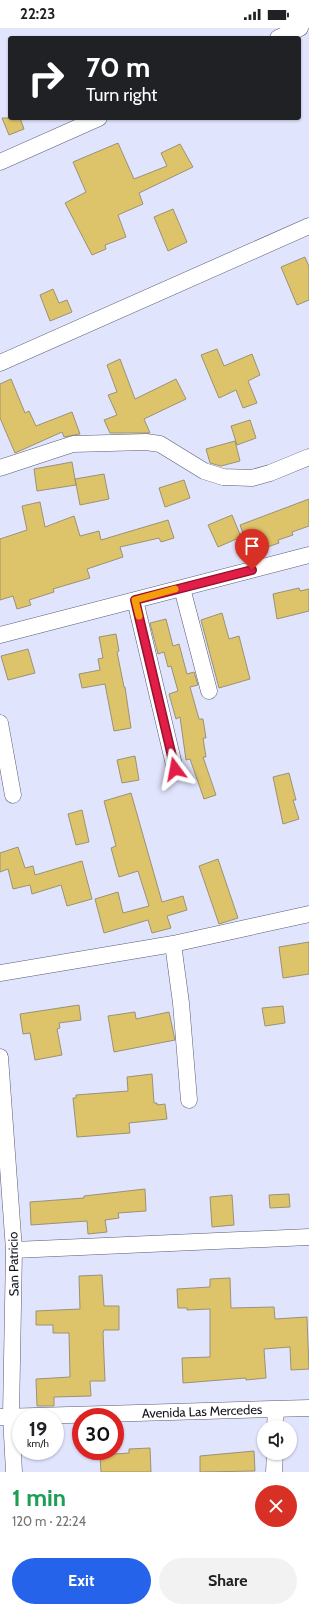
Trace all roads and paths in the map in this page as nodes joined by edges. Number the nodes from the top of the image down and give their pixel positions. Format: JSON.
{"nodes":[{"id":1,"x":300,"y":28,"type":"edge"},
{"id":2,"x":282,"y":36,"type":"edge"},
{"id":3,"x":94,"y":120,"type":"edge"},
{"id":4,"x":0,"y":162,"type":"edge"},
{"id":5,"x":309,"y":226,"type":"edge"},
{"id":6,"x":0,"y":363,"type":"edge"},
{"id":7,"x":309,"y":457,"type":"edge"},
{"id":8,"x":0,"y":468,"type":"edge"},
{"id":9,"x":309,"y":555,"type":"edge"},
{"id":10,"x":182,"y":588,"type":"junction"},
{"id":11,"x":135,"y":600,"type":"junction"},
{"id":12,"x":0,"y":635,"type":"edge"},
{"id":13,"x":209,"y":691,"type":"dead end"},
{"id":14,"x":0,"y":723,"type":"edge"},
{"id":15,"x":175,"y":769,"type":"dead end"},
{"id":16,"x":13,"y":795,"type":"dead end"},
{"id":17,"x":309,"y":914,"type":"edge"},
{"id":18,"x":173,"y":944,"type":"junction"},
{"id":19,"x":0,"y":973,"type":"edge"},
{"id":20,"x":0,"y":1057,"type":"edge"},
{"id":21,"x":189,"y":1100,"type":"dead end"},
{"id":22,"x":309,"y":1237,"type":"edge"},
{"id":23,"x":14,"y":1250,"type":"junction"},
{"id":24,"x":276,"y":1408,"type":"junction"},
{"id":25,"x":309,"y":1408,"type":"edge"},
{"id":26,"x":5,"y":1417,"type":"edge"},
{"id":27,"x":275,"y":1420,"type":"edge"},
{"id":28,"x":275,"y":1460,"type":"edge"},
{"id":29,"x":14,"y":1472,"type":"edge"},
{"id":30,"x":274,"y":1472,"type":"edge"}],
"edges":[{"from":1,"to":2,"type":"street"},
{"from":3,"to":4,"type":"street"},
{"from":5,"to":6,"type":"street"},
{"from":7,"to":8,"type":"street"},
{"from":9,"to":10,"type":"street"},
{"from":10,"to":11,"type":"street"},
{"from":10,"to":13,"type":"street"},
{"from":11,"to":12,"type":"street"},
{"from":11,"to":15,"type":"street"},
{"from":14,"to":16,"type":"street"},
{"from":17,"to":18,"type":"street"},
{"from":18,"to":19,"type":"street"},
{"from":18,"to":21,"type":"street"},
{"from":20,"to":23,"type":"street","name":"San Patricio"},
{"from":22,"to":23,"type":"street"},
{"from":23,"to":26,"type":"street","name":"San Patricio"},
{"from":24,"to":25,"type":"street","name":"Avenida Las Mercedes"},
{"from":24,"to":26,"type":"street","name":"Avenida Las Mercedes"},
{"from":24,"to":27,"type":"street"},
{"from":26,"to":29,"type":"street","name":"San Patricio"},
{"from":28,"to":30,"type":"street"}]}
